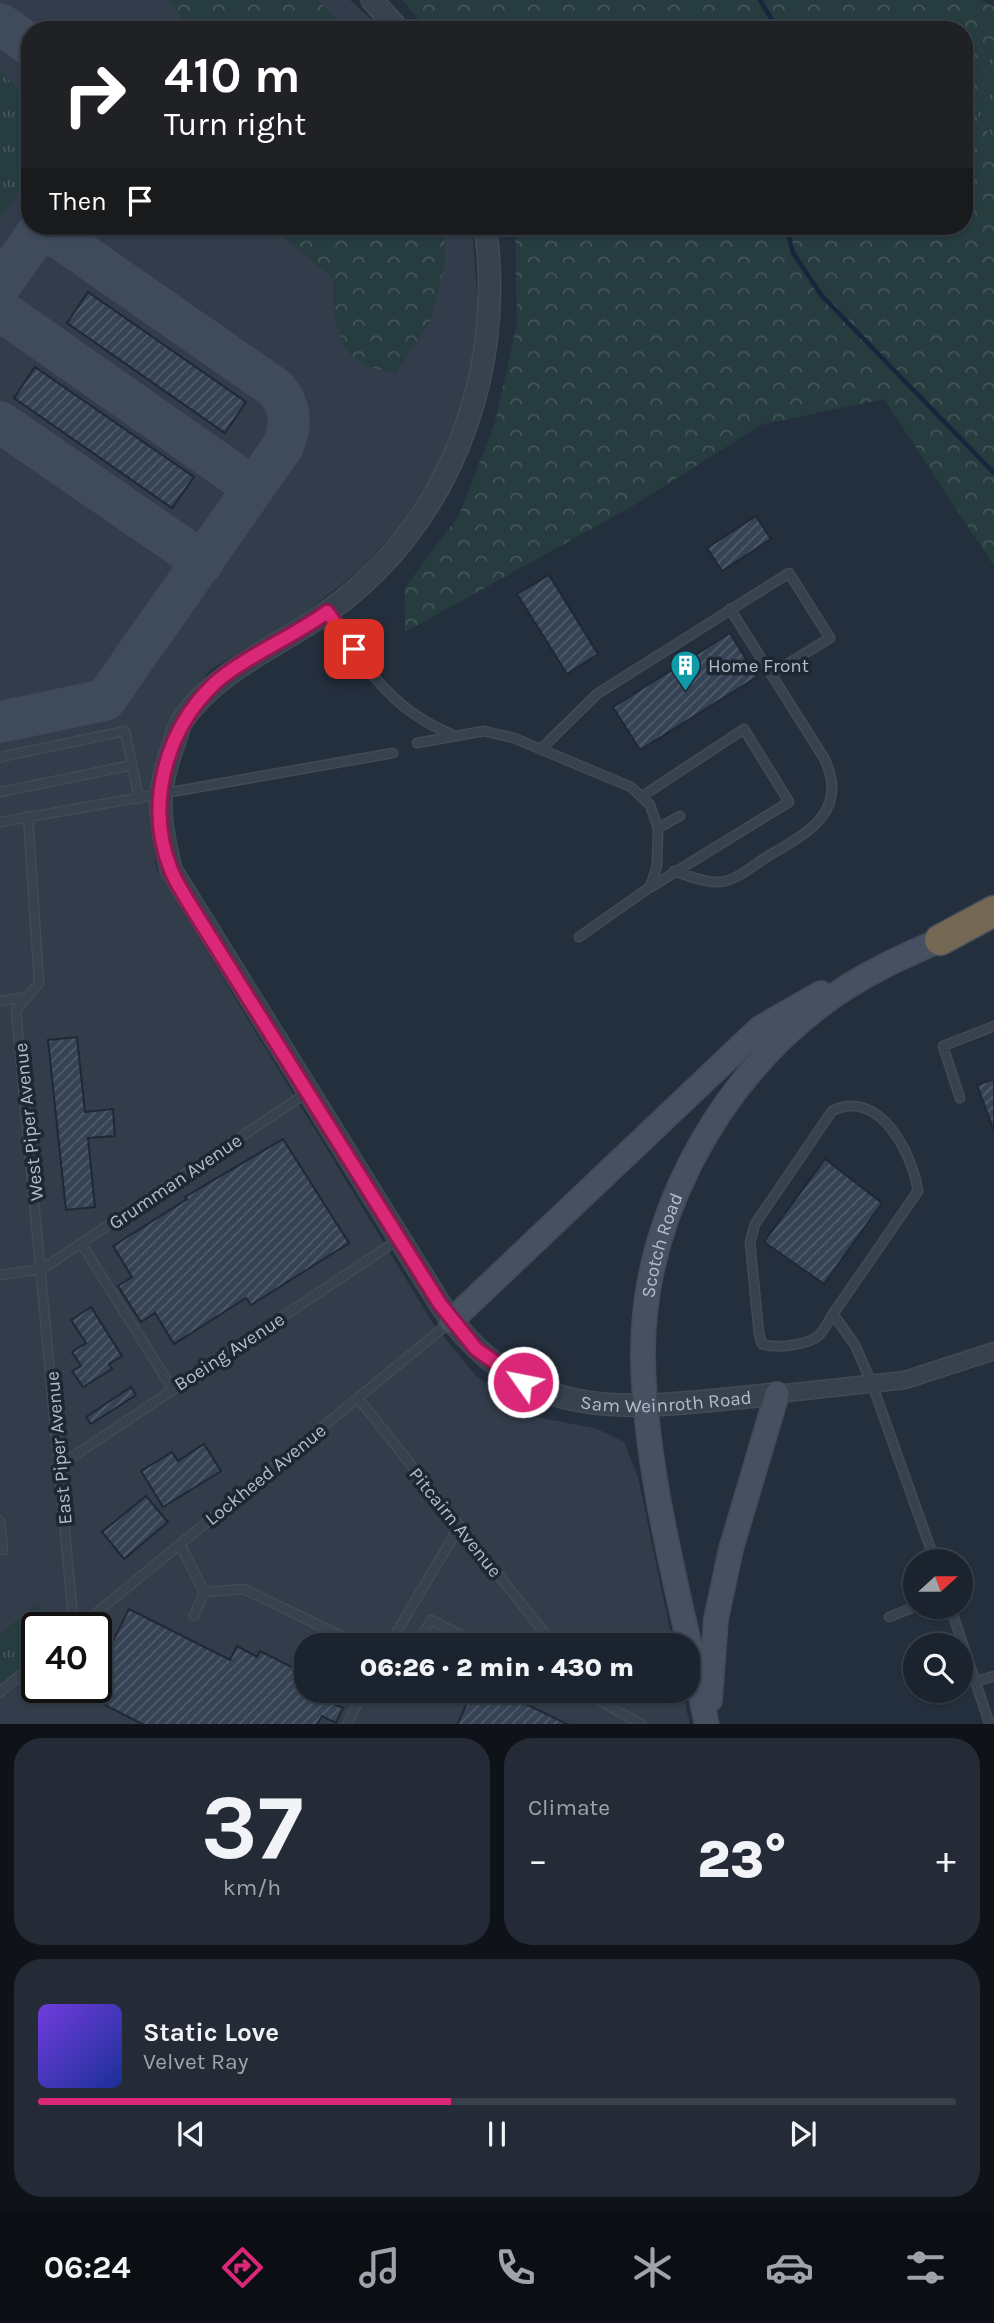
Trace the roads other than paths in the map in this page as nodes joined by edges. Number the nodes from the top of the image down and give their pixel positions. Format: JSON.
{"nodes":[{"id":1,"x":373,"y":0,"type":"edge"},
{"id":2,"x":391,"y":21,"type":"edge"},
{"id":3,"x":486,"y":235,"type":"edge"},
{"id":4,"x":730,"y":609,"type":"junction"},
{"id":5,"x":327,"y":612,"type":"junction"},
{"id":6,"x":771,"y":674,"type":"junction"},
{"id":7,"x":451,"y":734,"type":"junction"},
{"id":8,"x":417,"y":743,"type":"dead end"},
{"id":9,"x":541,"y":749,"type":"junction"},
{"id":10,"x":393,"y":753,"type":"dead end"},
{"id":11,"x":0,"y":757,"type":"edge"},
{"id":12,"x":132,"y":765,"type":"junction"},
{"id":13,"x":0,"y":792,"type":"edge"},
{"id":14,"x":641,"y":797,"type":"junction"},
{"id":15,"x":150,"y":798,"type":"junction"},
{"id":16,"x":28,"y":816,"type":"junction"},
{"id":17,"x":680,"y":816,"type":"dead end"},
{"id":18,"x":0,"y":817,"type":"edge"},
{"id":19,"x":0,"y":822,"type":"edge"},
{"id":20,"x":658,"y":828,"type":"junction"},
{"id":21,"x":674,"y":871,"type":"junction"},
{"id":22,"x":650,"y":887,"type":"junction"},
{"id":23,"x":994,"y":911,"type":"edge"},
{"id":24,"x":994,"y":918,"type":"edge"},
{"id":25,"x":579,"y":937,"type":"dead end"},
{"id":26,"x":940,"y":940,"type":"junction"},
{"id":27,"x":872,"y":972,"type":"junction"},
{"id":28,"x":27,"y":997,"type":"junction"},
{"id":29,"x":0,"y":1001,"type":"edge"},
{"id":30,"x":994,"y":1026,"type":"edge"},
{"id":31,"x":308,"y":1092,"type":"junction"},
{"id":32,"x":960,"y":1098,"type":"dead end"},
{"id":33,"x":399,"y":1240,"type":"junction"},
{"id":34,"x":81,"y":1243,"type":"junction"},
{"id":35,"x":43,"y":1269,"type":"junction"},
{"id":36,"x":0,"y":1275,"type":"edge"},
{"id":37,"x":833,"y":1314,"type":"junction"},
{"id":38,"x":451,"y":1321,"type":"junction"},
{"id":39,"x":994,"y":1351,"type":"edge"},
{"id":40,"x":872,"y":1384,"type":"junction"},
{"id":41,"x":172,"y":1388,"type":"junction"},
{"id":42,"x":777,"y":1394,"type":"junction"},
{"id":43,"x":358,"y":1398,"type":"junction"},
{"id":44,"x":645,"y":1406,"type":"junction"},
{"id":45,"x":60,"y":1465,"type":"junction"},
{"id":46,"x":0,"y":1521,"type":"edge"},
{"id":47,"x":459,"y":1527,"type":"junction"},
{"id":48,"x":180,"y":1544,"type":"junction"},
{"id":49,"x":931,"y":1549,"type":"edge"},
{"id":50,"x":3,"y":1550,"type":"dead end"},
{"id":51,"x":204,"y":1592,"type":"junction"},
{"id":52,"x":74,"y":1612,"type":"edge"},
{"id":53,"x":96,"y":1612,"type":"edge"},
{"id":54,"x":903,"y":1612,"type":"edge"},
{"id":55,"x":194,"y":1616,"type":"dead end"},
{"id":56,"x":889,"y":1617,"type":"dead end"},
{"id":57,"x":954,"y":1619,"type":"edge"},
{"id":58,"x":335,"y":1633,"type":"edge"},
{"id":59,"x":396,"y":1633,"type":"edge"},
{"id":60,"x":424,"y":1633,"type":"edge"},
{"id":61,"x":450,"y":1633,"type":"edge"},
{"id":62,"x":545,"y":1633,"type":"edge"},
{"id":63,"x":21,"y":1674,"type":"edge"},
{"id":64,"x":994,"y":1676,"type":"edge"},
{"id":65,"x":975,"y":1682,"type":"junction"},
{"id":66,"x":0,"y":1692,"type":"edge"},
{"id":67,"x":358,"y":1703,"type":"edge"},
{"id":68,"x":605,"y":1703,"type":"edge"},
{"id":69,"x":347,"y":1724,"type":"edge"},
{"id":70,"x":642,"y":1724,"type":"edge"},
{"id":71,"x":709,"y":1724,"type":"edge"},
{"id":72,"x":990,"y":1724,"type":"edge"}],
"edges":[{"from":1,"to":2,"type":"street"},
{"from":3,"to":5,"type":"street","name":"Sam Weinroth Road"},
{"from":4,"to":6,"type":"lane"},
{"from":4,"to":6,"type":"lane"},
{"from":4,"to":9,"type":"lane"},
{"from":5,"to":7,"type":"lane"},
{"from":5,"to":15,"type":"street","name":"Sam Weinroth Road"},
{"from":6,"to":21,"type":"lane"},
{"from":7,"to":8,"type":"lane"},
{"from":7,"to":9,"type":"lane"},
{"from":9,"to":14,"type":"lane"},
{"from":10,"to":15,"type":"lane"},
{"from":11,"to":12,"type":"lane"},
{"from":12,"to":13,"type":"lane"},
{"from":12,"to":15,"type":"lane"},
{"from":14,"to":20,"type":"lane"},
{"from":14,"to":21,"type":"lane"},
{"from":15,"to":16,"type":"lane"},
{"from":15,"to":31,"type":"street","name":"Sam Weinroth Road"},
{"from":16,"to":19,"type":"lane"},
{"from":16,"to":28,"type":"lane","name":"West Piper Avenue"},
{"from":17,"to":20,"type":"lane"},
{"from":18,"to":19,"type":"lane"},
{"from":20,"to":22,"type":"lane"},
{"from":21,"to":22,"type":"lane"},
{"from":22,"to":25,"type":"lane"},
{"from":23,"to":26,"type":"highway"},
{"from":24,"to":26,"type":"main road","name":"Scotch Road"},
{"from":26,"to":27,"type":"main road","name":"Scotch Road"},
{"from":27,"to":38,"type":"main road"},
{"from":27,"to":44,"type":"main road","name":"Scotch Road"},
{"from":28,"to":29,"type":"lane"},
{"from":28,"to":35,"type":"lane","name":"West Piper Avenue"},
{"from":30,"to":32,"type":"lane"},
{"from":31,"to":33,"type":"street","name":"Sam Weinroth Road"},
{"from":31,"to":34,"type":"lane","name":"Grumman Avenue"},
{"from":33,"to":38,"type":"street","name":"Sam Weinroth Road"},
{"from":33,"to":41,"type":"lane","name":"Boeing Avenue"},
{"from":34,"to":35,"type":"lane","name":"Grumman Avenue"},
{"from":34,"to":41,"type":"lane"},
{"from":35,"to":36,"type":"lane"},
{"from":35,"to":45,"type":"lane","name":"East Piper Avenue"},
{"from":37,"to":37,"type":"lane"},
{"from":37,"to":40,"type":"lane"},
{"from":38,"to":43,"type":"lane","name":"Lockheed Avenue"},
{"from":38,"to":44,"type":"street","name":"Sam Weinroth Road"},
{"from":39,"to":40,"type":"street","name":"Sam Weinroth Road"},
{"from":40,"to":42,"type":"street","name":"Sam Weinroth Road"},
{"from":40,"to":49,"type":"lane"},
{"from":41,"to":45,"type":"lane","name":"Boeing Avenue"},
{"from":42,"to":44,"type":"street","name":"Sam Weinroth Road"},
{"from":42,"to":71,"type":"main road"},
{"from":43,"to":47,"type":"lane","name":"Pitcairn Avenue"},
{"from":43,"to":48,"type":"lane","name":"Lockheed Avenue"},
{"from":44,"to":71,"type":"main road","name":"Scotch Road"},
{"from":45,"to":52,"type":"lane","name":"East Piper Avenue"},
{"from":46,"to":50,"type":"lane"},
{"from":47,"to":59,"type":"lane"},
{"from":47,"to":62,"type":"lane","name":"Pitcairn Avenue"},
{"from":48,"to":51,"type":"lane"},
{"from":48,"to":53,"type":"lane","name":"Lockheed Avenue"},
{"from":51,"to":55,"type":"lane"},
{"from":51,"to":58,"type":"lane"},
{"from":54,"to":56,"type":"lane"},
{"from":57,"to":65,"type":"lane"},
{"from":60,"to":61,"type":"lane"},
{"from":63,"to":66,"type":"lane"},
{"from":64,"to":65,"type":"lane"},
{"from":65,"to":72,"type":"lane"},
{"from":67,"to":69,"type":"lane"},
{"from":68,"to":70,"type":"lane"}]}
